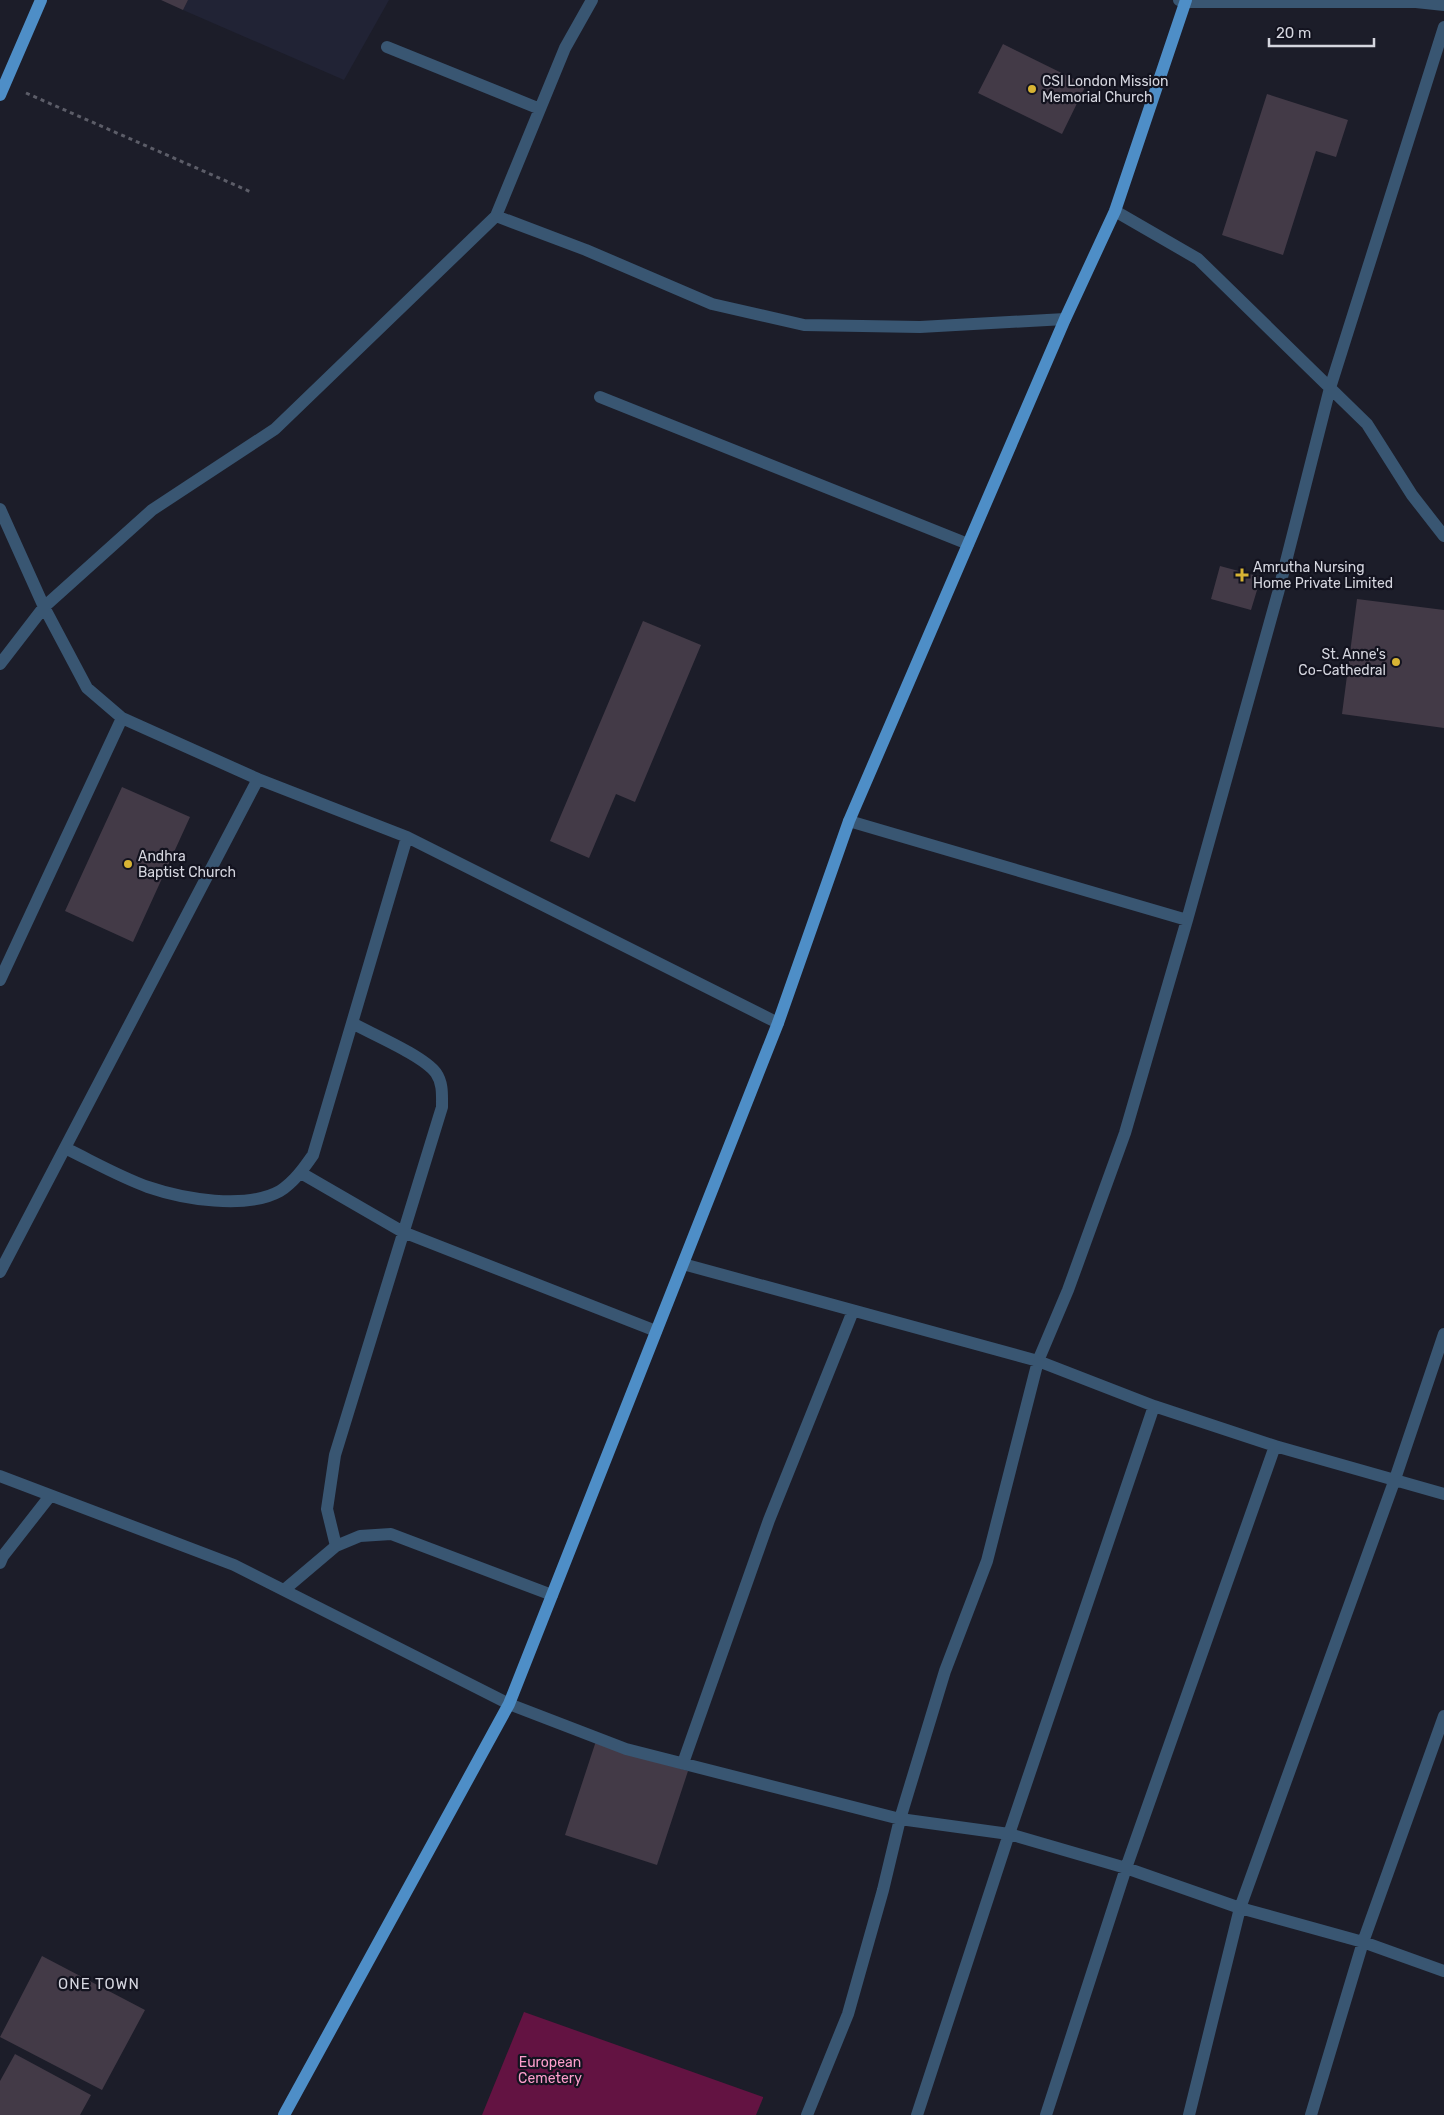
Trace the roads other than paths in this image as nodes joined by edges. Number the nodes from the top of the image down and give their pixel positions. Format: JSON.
{"nodes":[{"id":1,"x":41,"y":0,"type":"edge"},
{"id":2,"x":592,"y":0,"type":"edge"},
{"id":3,"x":1183,"y":1,"type":"edge"},
{"id":4,"x":1444,"y":5,"type":"edge"},
{"id":5,"x":1444,"y":27,"type":"edge"},
{"id":6,"x":387,"y":48,"type":"dead end"},
{"id":7,"x":2,"y":89,"type":"edge"},
{"id":8,"x":540,"y":109,"type":"junction"},
{"id":9,"x":1115,"y":211,"type":"junction"},
{"id":10,"x":496,"y":216,"type":"junction"},
{"id":11,"x":1066,"y":319,"type":"junction"},
{"id":12,"x":1330,"y":388,"type":"junction"},
{"id":13,"x":600,"y":397,"type":"dead end"},
{"id":14,"x":0,"y":509,"type":"edge"},
{"id":15,"x":1444,"y":536,"type":"edge"},
{"id":16,"x":968,"y":544,"type":"junction"},
{"id":17,"x":44,"y":607,"type":"junction"},
{"id":18,"x":0,"y":664,"type":"edge"},
{"id":19,"x":122,"y":718,"type":"junction"},
{"id":20,"x":258,"y":779,"type":"junction"},
{"id":21,"x":849,"y":822,"type":"junction"},
{"id":22,"x":407,"y":837,"type":"junction"},
{"id":23,"x":1187,"y":920,"type":"junction"},
{"id":24,"x":0,"y":980,"type":"edge"},
{"id":25,"x":352,"y":1023,"type":"junction"},
{"id":26,"x":778,"y":1023,"type":"junction"},
{"id":27,"x":65,"y":1148,"type":"junction"},
{"id":28,"x":301,"y":1173,"type":"junction"},
{"id":29,"x":404,"y":1232,"type":"junction"},
{"id":30,"x":683,"y":1264,"type":"junction"},
{"id":31,"x":0,"y":1272,"type":"edge"},
{"id":32,"x":852,"y":1311,"type":"junction"},
{"id":33,"x":656,"y":1331,"type":"junction"},
{"id":34,"x":1444,"y":1334,"type":"edge"},
{"id":35,"x":1038,"y":1361,"type":"junction"},
{"id":36,"x":1154,"y":1406,"type":"junction"},
{"id":37,"x":1275,"y":1446,"type":"junction"},
{"id":38,"x":0,"y":1476,"type":"edge"},
{"id":39,"x":1395,"y":1478,"type":"junction"},
{"id":40,"x":1444,"y":1494,"type":"edge"},
{"id":41,"x":50,"y":1496,"type":"junction"},
{"id":42,"x":336,"y":1546,"type":"junction"},
{"id":43,"x":0,"y":1563,"type":"edge"},
{"id":44,"x":284,"y":1590,"type":"junction"},
{"id":45,"x":552,"y":1595,"type":"junction"},
{"id":46,"x":509,"y":1704,"type":"junction"},
{"id":47,"x":1444,"y":1716,"type":"edge"},
{"id":48,"x":683,"y":1763,"type":"junction"},
{"id":49,"x":900,"y":1819,"type":"junction"},
{"id":50,"x":1009,"y":1834,"type":"junction"},
{"id":51,"x":1126,"y":1868,"type":"junction"},
{"id":52,"x":1240,"y":1908,"type":"junction"},
{"id":53,"x":1363,"y":1942,"type":"junction"},
{"id":54,"x":1444,"y":1971,"type":"edge"},
{"id":55,"x":284,"y":2115,"type":"edge"},
{"id":56,"x":808,"y":2115,"type":"edge"},
{"id":57,"x":917,"y":2115,"type":"edge"},
{"id":58,"x":1046,"y":2115,"type":"edge"},
{"id":59,"x":1190,"y":2115,"type":"edge"},
{"id":60,"x":1311,"y":2115,"type":"edge"}],
"edges":[{"from":1,"to":7,"type":"main road"},
{"from":2,"to":8,"type":"street"},
{"from":3,"to":4,"type":"street"},
{"from":3,"to":9,"type":"main road"},
{"from":5,"to":12,"type":"street"},
{"from":6,"to":8,"type":"street"},
{"from":8,"to":10,"type":"street"},
{"from":9,"to":11,"type":"main road"},
{"from":9,"to":12,"type":"street"},
{"from":10,"to":11,"type":"street"},
{"from":10,"to":17,"type":"street"},
{"from":11,"to":16,"type":"main road"},
{"from":12,"to":15,"type":"street"},
{"from":12,"to":23,"type":"street"},
{"from":13,"to":16,"type":"street"},
{"from":14,"to":17,"type":"street"},
{"from":16,"to":21,"type":"main road"},
{"from":17,"to":18,"type":"street"},
{"from":17,"to":19,"type":"street"},
{"from":19,"to":20,"type":"street"},
{"from":19,"to":24,"type":"street"},
{"from":20,"to":22,"type":"street"},
{"from":20,"to":27,"type":"street"},
{"from":21,"to":23,"type":"street"},
{"from":21,"to":26,"type":"main road"},
{"from":22,"to":25,"type":"street"},
{"from":22,"to":26,"type":"street"},
{"from":23,"to":35,"type":"street"},
{"from":25,"to":28,"type":"street"},
{"from":25,"to":29,"type":"street"},
{"from":26,"to":30,"type":"main road"},
{"from":27,"to":28,"type":"street"},
{"from":27,"to":31,"type":"street"},
{"from":28,"to":29,"type":"street"},
{"from":29,"to":33,"type":"street"},
{"from":29,"to":42,"type":"street"},
{"from":30,"to":32,"type":"street"},
{"from":30,"to":33,"type":"main road"},
{"from":32,"to":35,"type":"street"},
{"from":32,"to":48,"type":"street"},
{"from":33,"to":45,"type":"main road"},
{"from":34,"to":39,"type":"street"},
{"from":35,"to":36,"type":"street"},
{"from":35,"to":49,"type":"street"},
{"from":36,"to":37,"type":"street"},
{"from":36,"to":50,"type":"street"},
{"from":37,"to":39,"type":"street"},
{"from":37,"to":51,"type":"street"},
{"from":38,"to":41,"type":"street"},
{"from":39,"to":40,"type":"street"},
{"from":39,"to":52,"type":"street"},
{"from":41,"to":43,"type":"street"},
{"from":41,"to":44,"type":"street"},
{"from":42,"to":44,"type":"street"},
{"from":42,"to":45,"type":"street"},
{"from":44,"to":46,"type":"street"},
{"from":45,"to":46,"type":"main road"},
{"from":46,"to":48,"type":"street"},
{"from":46,"to":55,"type":"main road"},
{"from":47,"to":53,"type":"street"},
{"from":48,"to":49,"type":"street"},
{"from":49,"to":50,"type":"street"},
{"from":49,"to":56,"type":"street"},
{"from":50,"to":51,"type":"street"},
{"from":50,"to":57,"type":"street"},
{"from":51,"to":52,"type":"street"},
{"from":51,"to":58,"type":"street"},
{"from":52,"to":53,"type":"street"},
{"from":52,"to":59,"type":"street"},
{"from":53,"to":54,"type":"street"},
{"from":53,"to":60,"type":"street"}]}
